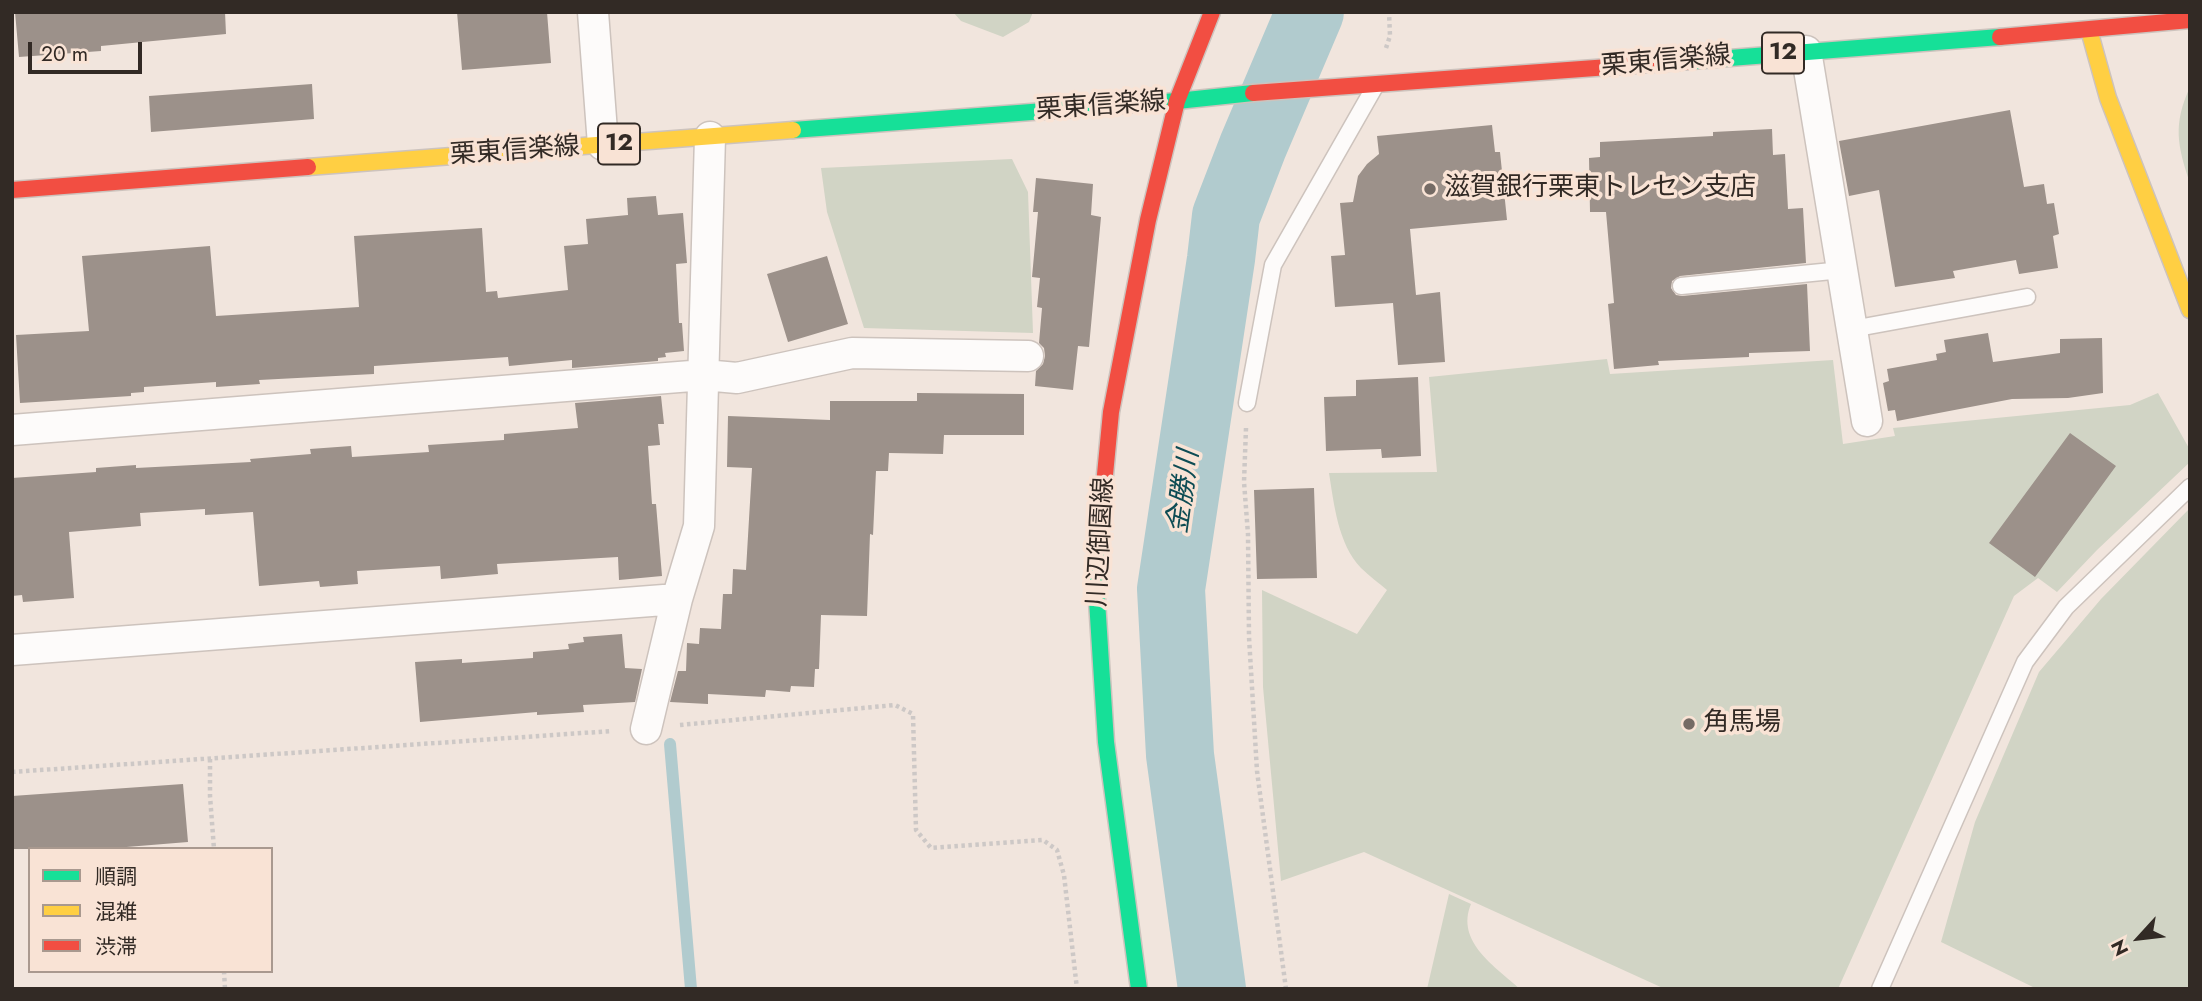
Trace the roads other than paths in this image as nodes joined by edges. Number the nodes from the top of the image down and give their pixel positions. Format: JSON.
{"nodes":[{"id":1,"x":593,"y":12,"type":"edge"},
{"id":2,"x":1212,"y":12,"type":"edge"},
{"id":3,"x":2190,"y":20,"type":"edge"},
{"id":4,"x":2090,"y":30,"type":"junction"},
{"id":5,"x":1806,"y":51,"type":"junction"},
{"id":6,"x":1376,"y":86,"type":"junction"},
{"id":7,"x":1177,"y":101,"type":"junction"},
{"id":8,"x":710,"y":137,"type":"junction"},
{"id":9,"x":603,"y":145,"type":"junction"},
{"id":10,"x":12,"y":190,"type":"edge"},
{"id":11,"x":1842,"y":270,"type":"junction"},
{"id":12,"x":1681,"y":286,"type":"dead end"},
{"id":13,"x":2027,"y":297,"type":"dead end"},
{"id":14,"x":2190,"y":310,"type":"edge"},
{"id":15,"x":1852,"y":329,"type":"junction"},
{"id":16,"x":1028,"y":356,"type":"dead end"},
{"id":17,"x":704,"y":375,"type":"junction"},
{"id":18,"x":1247,"y":402,"type":"road end"},
{"id":19,"x":1867,"y":421,"type":"dead end"},
{"id":20,"x":12,"y":430,"type":"edge"},
{"id":21,"x":2190,"y":487,"type":"edge"},
{"id":22,"x":677,"y":599,"type":"junction"},
{"id":23,"x":12,"y":650,"type":"edge"},
{"id":24,"x":646,"y":729,"type":"road end"},
{"id":25,"x":1139,"y":989,"type":"edge"},
{"id":26,"x":1881,"y":989,"type":"edge"}],
"edges":[{"from":1,"to":9,"type":"street"},
{"from":2,"to":7,"type":"main road","name":"川辺御園線"},
{"from":3,"to":4,"type":"main road","name":"栗東信楽線","number":"12"},
{"from":4,"to":5,"type":"main road","name":"栗東信楽線","number":"12"},
{"from":4,"to":14,"type":"main road"},
{"from":5,"to":6,"type":"main road","name":"栗東信楽線","number":"12"},
{"from":5,"to":11,"type":"street"},
{"from":6,"to":7,"type":"main road","name":"栗東信楽線","number":"12"},
{"from":6,"to":18,"type":"lane"},
{"from":7,"to":8,"type":"main road","name":"栗東信楽線","number":"12"},
{"from":7,"to":25,"type":"main road","name":"川辺御園線"},
{"from":8,"to":9,"type":"main road","name":"栗東信楽線","number":"12"},
{"from":8,"to":17,"type":"street"},
{"from":9,"to":10,"type":"main road","name":"栗東信楽線","number":"12"},
{"from":11,"to":12,"type":"lane"},
{"from":11,"to":15,"type":"street"},
{"from":13,"to":15,"type":"lane"},
{"from":15,"to":19,"type":"street"},
{"from":16,"to":17,"type":"street"},
{"from":17,"to":20,"type":"street"},
{"from":17,"to":22,"type":"street"},
{"from":21,"to":26,"type":"lane"},
{"from":22,"to":23,"type":"street"},
{"from":22,"to":24,"type":"street"}]}
